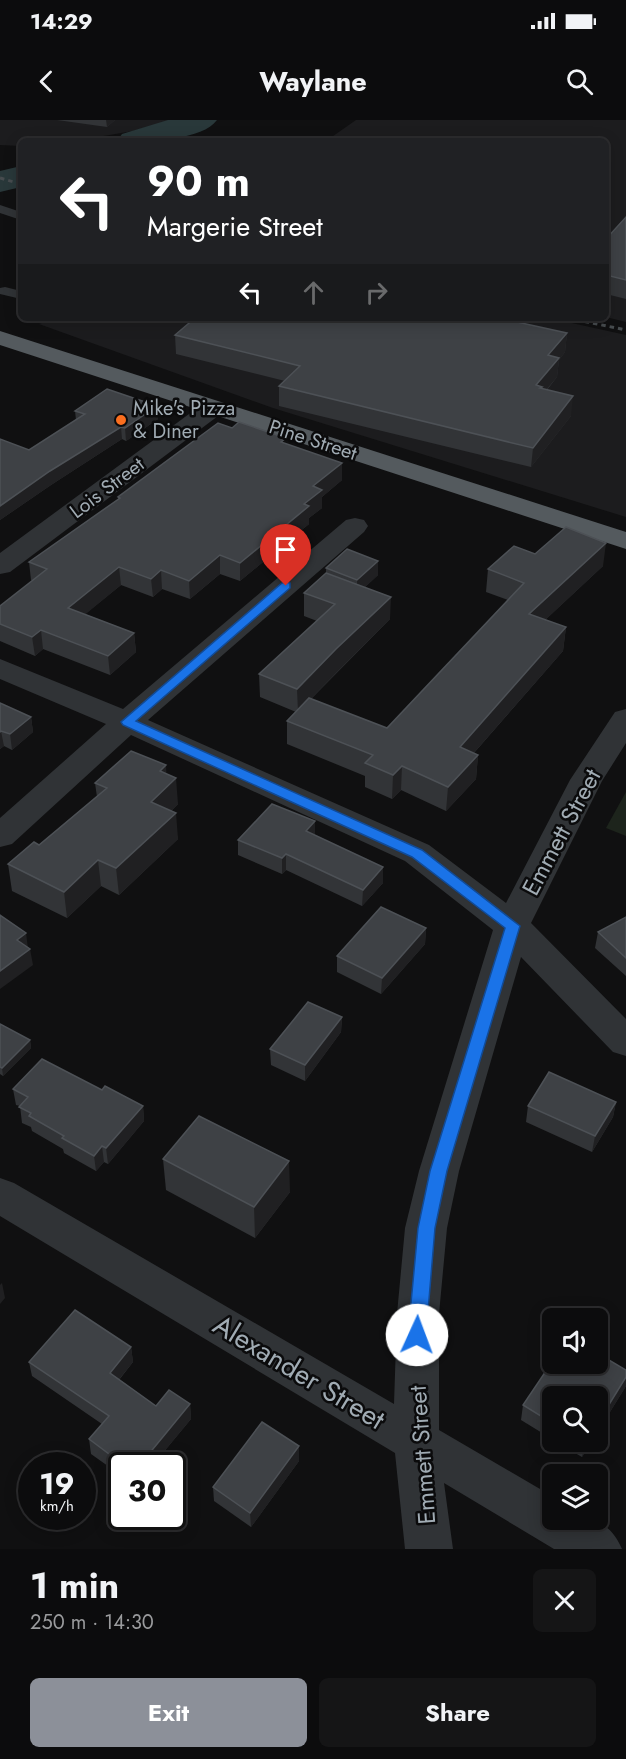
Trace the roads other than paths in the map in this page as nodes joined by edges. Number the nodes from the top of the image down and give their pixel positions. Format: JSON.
{"nodes":[{"id":1,"x":0,"y":209,"type":"edge"},
{"id":2,"x":18,"y":215,"type":"edge"},
{"id":3,"x":5,"y":291,"type":"dead end"},
{"id":4,"x":18,"y":294,"type":"edge"},
{"id":5,"x":0,"y":338,"type":"edge"},
{"id":6,"x":213,"y":408,"type":"junction"},
{"id":7,"x":355,"y":526,"type":"dead end"},
{"id":8,"x":626,"y":541,"type":"edge"},
{"id":9,"x":0,"y":566,"type":"edge"},
{"id":10,"x":0,"y":668,"type":"edge"},
{"id":11,"x":626,"y":719,"type":"edge"},
{"id":12,"x":127,"y":722,"type":"junction"},
{"id":13,"x":0,"y":836,"type":"edge"},
{"id":14,"x":512,"y":926,"type":"junction"},
{"id":15,"x":626,"y":1042,"type":"edge"},
{"id":16,"x":0,"y":1195,"type":"edge"},
{"id":17,"x":416,"y":1442,"type":"junction"},
{"id":18,"x":429,"y":1549,"type":"edge"},
{"id":19,"x":598,"y":1549,"type":"edge"}],
"edges":[{"from":1,"to":2,"type":"lane"},
{"from":3,"to":4,"type":"lane"},
{"from":5,"to":6,"type":"highway","name":"Pine Street"},
{"from":6,"to":8,"type":"highway","name":"Pine Street"},
{"from":6,"to":9,"type":"street","name":"Lois Street"},
{"from":7,"to":12,"type":"street"},
{"from":10,"to":12,"type":"street"},
{"from":11,"to":14,"type":"street","name":"Emmett Street"},
{"from":12,"to":13,"type":"street"},
{"from":12,"to":14,"type":"street"},
{"from":14,"to":15,"type":"street"},
{"from":14,"to":17,"type":"street","name":"Emmett Street"},
{"from":16,"to":17,"type":"street","name":"Alexander Street"},
{"from":17,"to":18,"type":"street","name":"Emmett Street"},
{"from":17,"to":19,"type":"street","name":"Alexander Street"}]}
